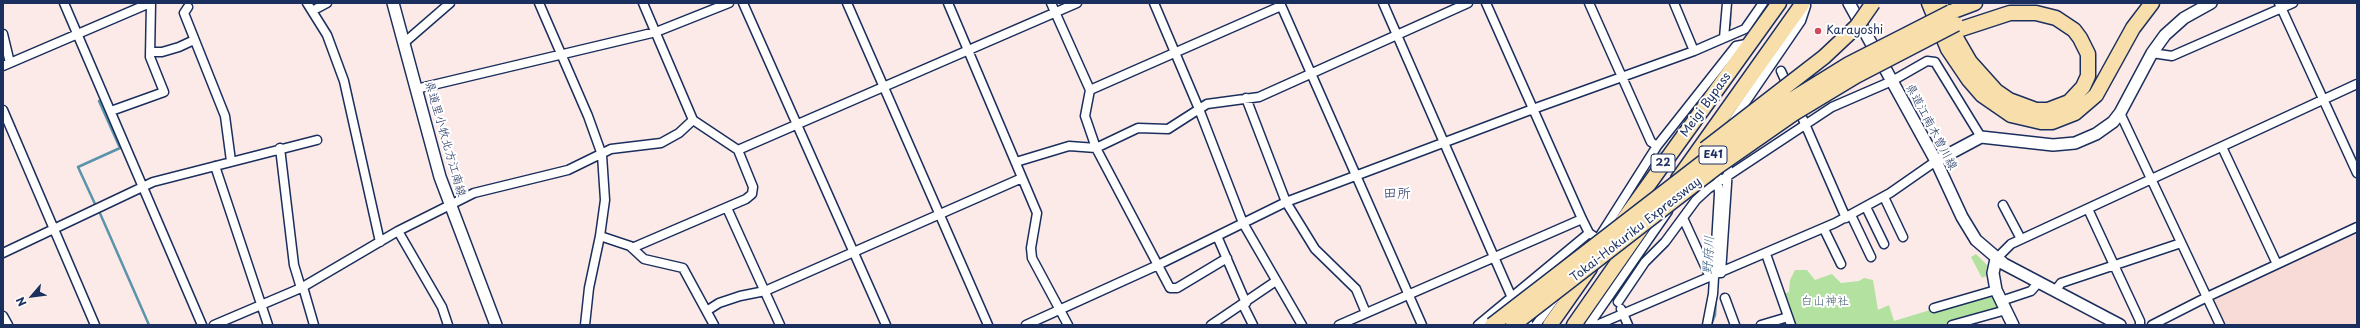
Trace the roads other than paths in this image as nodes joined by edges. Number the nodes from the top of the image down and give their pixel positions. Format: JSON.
{"nodes":[{"id":1,"x":64,"y":3,"type":"edge"},
{"id":2,"x":151,"y":3,"type":"edge"},
{"id":3,"x":308,"y":3,"type":"edge"},
{"id":4,"x":327,"y":3,"type":"edge"},
{"id":5,"x":393,"y":3,"type":"edge"},
{"id":6,"x":450,"y":3,"type":"edge"},
{"id":7,"x":539,"y":3,"type":"edge"},
{"id":8,"x":643,"y":3,"type":"edge"},
{"id":9,"x":729,"y":3,"type":"edge"},
{"id":10,"x":743,"y":3,"type":"edge"},
{"id":11,"x":847,"y":3,"type":"edge"},
{"id":12,"x":948,"y":3,"type":"edge"},
{"id":13,"x":1051,"y":3,"type":"edge"},
{"id":14,"x":1077,"y":3,"type":"edge"},
{"id":15,"x":1154,"y":3,"type":"edge"},
{"id":16,"x":1383,"y":3,"type":"edge"},
{"id":17,"x":1468,"y":3,"type":"edge"},
{"id":18,"x":1486,"y":3,"type":"edge"},
{"id":19,"x":1589,"y":3,"type":"edge"},
{"id":20,"x":1674,"y":3,"type":"edge"},
{"id":21,"x":1727,"y":3,"type":"edge"},
{"id":22,"x":1763,"y":3,"type":"edge"},
{"id":23,"x":1779,"y":3,"type":"edge"},
{"id":24,"x":1803,"y":3,"type":"edge"},
{"id":25,"x":1806,"y":3,"type":"edge"},
{"id":26,"x":1849,"y":3,"type":"edge"},
{"id":27,"x":1873,"y":3,"type":"edge"},
{"id":28,"x":1929,"y":3,"type":"edge"},
{"id":29,"x":1940,"y":3,"type":"edge"},
{"id":30,"x":1975,"y":3,"type":"edge"},
{"id":31,"x":2014,"y":3,"type":"edge"},
{"id":32,"x":2152,"y":3,"type":"edge"},
{"id":33,"x":2211,"y":3,"type":"edge"},
{"id":34,"x":2294,"y":3,"type":"edge"},
{"id":35,"x":1280,"y":5,"type":"edge"},
{"id":36,"x":2280,"y":6,"type":"edge"},
{"id":37,"x":188,"y":7,"type":"dead end"},
{"id":38,"x":312,"y":11,"type":"junction"},
{"id":39,"x":1055,"y":13,"type":"junction"},
{"id":40,"x":1955,"y":22,"type":"junction"},
{"id":41,"x":656,"y":32,"type":"junction"},
{"id":42,"x":3,"y":34,"type":"edge"},
{"id":43,"x":77,"y":34,"type":"junction"},
{"id":44,"x":1396,"y":34,"type":"junction"},
{"id":45,"x":1724,"y":38,"type":"junction"},
{"id":46,"x":194,"y":40,"type":"junction"},
{"id":47,"x":405,"y":42,"type":"junction"},
{"id":48,"x":1751,"y":43,"type":"junction"},
{"id":49,"x":968,"y":50,"type":"junction"},
{"id":50,"x":1694,"y":51,"type":"junction"},
{"id":51,"x":150,"y":52,"type":"junction"},
{"id":52,"x":1176,"y":53,"type":"junction"},
{"id":53,"x":2152,"y":53,"type":"junction"},
{"id":54,"x":561,"y":54,"type":"junction"},
{"id":55,"x":6,"y":64,"type":"edge"},
{"id":56,"x":1781,"y":71,"type":"dead end"},
{"id":57,"x":1311,"y":73,"type":"junction"},
{"id":58,"x":1622,"y":78,"type":"junction"},
{"id":59,"x":1892,"y":81,"type":"junction"},
{"id":60,"x":2357,"y":84,"type":"edge"},
{"id":61,"x":884,"y":86,"type":"junction"},
{"id":62,"x":416,"y":89,"type":"junction"},
{"id":63,"x":1090,"y":90,"type":"junction"},
{"id":64,"x":1246,"y":98,"type":"junction"},
{"id":65,"x":2323,"y":100,"type":"junction"},
{"id":66,"x":1199,"y":108,"type":"junction"},
{"id":67,"x":1532,"y":109,"type":"junction"},
{"id":68,"x":3,"y":110,"type":"edge"},
{"id":69,"x":111,"y":111,"type":"junction"},
{"id":70,"x":2120,"y":113,"type":"junction"},
{"id":71,"x":693,"y":120,"type":"junction"},
{"id":72,"x":1804,"y":124,"type":"junction"},
{"id":73,"x":796,"y":126,"type":"junction"},
{"id":74,"x":1982,"y":137,"type":"junction"},
{"id":75,"x":317,"y":140,"type":"dead end"},
{"id":76,"x":1444,"y":142,"type":"junction"},
{"id":77,"x":2222,"y":147,"type":"junction"},
{"id":78,"x":280,"y":148,"type":"junction"},
{"id":79,"x":1096,"y":148,"type":"junction"},
{"id":80,"x":738,"y":150,"type":"junction"},
{"id":81,"x":1656,"y":150,"type":"junction"},
{"id":82,"x":602,"y":155,"type":"junction"},
{"id":83,"x":231,"y":161,"type":"junction"},
{"id":84,"x":1936,"y":161,"type":"junction"},
{"id":85,"x":1016,"y":162,"type":"junction"},
{"id":86,"x":215,"y":166,"type":"junction"},
{"id":87,"x":1727,"y":173,"type":"junction"},
{"id":88,"x":2357,"y":173,"type":"edge"},
{"id":89,"x":1357,"y":174,"type":"junction"},
{"id":90,"x":1022,"y":178,"type":"junction"},
{"id":91,"x":2151,"y":179,"type":"junction"},
{"id":92,"x":1718,"y":180,"type":"junction"},
{"id":93,"x":1701,"y":184,"type":"dead end"},
{"id":94,"x":142,"y":186,"type":"junction"},
{"id":95,"x":1708,"y":190,"type":"junction"},
{"id":96,"x":1884,"y":196,"type":"junction"},
{"id":97,"x":1286,"y":202,"type":"junction"},
{"id":98,"x":450,"y":204,"type":"junction"},
{"id":99,"x":2003,"y":205,"type":"dead end"},
{"id":100,"x":1866,"y":207,"type":"junction"},
{"id":101,"x":727,"y":208,"type":"junction"},
{"id":102,"x":2088,"y":209,"type":"junction"},
{"id":103,"x":940,"y":214,"type":"junction"},
{"id":104,"x":1848,"y":216,"type":"junction"},
{"id":105,"x":1683,"y":218,"type":"junction"},
{"id":106,"x":1582,"y":219,"type":"junction"},
{"id":107,"x":1243,"y":223,"type":"junction"},
{"id":108,"x":2357,"y":227,"type":"edge"},
{"id":109,"x":1824,"y":228,"type":"junction"},
{"id":110,"x":55,"y":229,"type":"junction"},
{"id":111,"x":398,"y":231,"type":"junction"},
{"id":112,"x":1589,"y":234,"type":"junction"},
{"id":113,"x":600,"y":236,"type":"junction"},
{"id":114,"x":1217,"y":236,"type":"junction"},
{"id":115,"x":1903,"y":237,"type":"dead end"},
{"id":116,"x":1598,"y":239,"type":"junction"},
{"id":117,"x":2021,"y":239,"type":"junction"},
{"id":118,"x":380,"y":242,"type":"junction"},
{"id":119,"x":2181,"y":243,"type":"junction"},
{"id":120,"x":1884,"y":244,"type":"dead end"},
{"id":121,"x":632,"y":248,"type":"junction"},
{"id":122,"x":854,"y":251,"type":"junction"},
{"id":123,"x":3,"y":253,"type":"edge"},
{"id":124,"x":1766,"y":254,"type":"junction"},
{"id":125,"x":1494,"y":257,"type":"junction"},
{"id":126,"x":1871,"y":257,"type":"dead end"},
{"id":127,"x":1227,"y":258,"type":"junction"},
{"id":128,"x":1996,"y":259,"type":"junction"},
{"id":129,"x":1841,"y":264,"type":"dead end"},
{"id":130,"x":2277,"y":264,"type":"junction"},
{"id":131,"x":1158,"y":265,"type":"junction"},
{"id":132,"x":1570,"y":266,"type":"junction"},
{"id":133,"x":2114,"y":266,"type":"junction"},
{"id":134,"x":1716,"y":275,"type":"junction"},
{"id":135,"x":1276,"y":281,"type":"junction"},
{"id":136,"x":2038,"y":282,"type":"junction"},
{"id":137,"x":302,"y":288,"type":"junction"},
{"id":138,"x":1996,"y":290,"type":"junction"},
{"id":139,"x":765,"y":291,"type":"junction"},
{"id":140,"x":2055,"y":291,"type":"junction"},
{"id":141,"x":1610,"y":294,"type":"junction"},
{"id":142,"x":1408,"y":295,"type":"junction"},
{"id":143,"x":2207,"y":297,"type":"junction"},
{"id":144,"x":1512,"y":298,"type":"junction"},
{"id":145,"x":1725,"y":298,"type":"dead end"},
{"id":146,"x":1618,"y":302,"type":"junction"},
{"id":147,"x":1244,"y":304,"type":"junction"},
{"id":148,"x":261,"y":305,"type":"junction"},
{"id":149,"x":2004,"y":305,"type":"junction"},
{"id":150,"x":1934,"y":308,"type":"dead end"},
{"id":151,"x":1060,"y":309,"type":"junction"},
{"id":152,"x":708,"y":310,"type":"junction"},
{"id":153,"x":1366,"y":313,"type":"junction"},
{"id":154,"x":1623,"y":313,"type":"junction"},
{"id":155,"x":3,"y":316,"type":"edge"},
{"id":156,"x":1790,"y":321,"type":"edge"},
{"id":157,"x":8,"y":325,"type":"edge"},
{"id":158,"x":95,"y":325,"type":"edge"},
{"id":159,"x":202,"y":325,"type":"edge"},
{"id":160,"x":214,"y":325,"type":"edge"},
{"id":161,"x":268,"y":325,"type":"edge"},
{"id":162,"x":314,"y":325,"type":"edge"},
{"id":163,"x":448,"y":325,"type":"edge"},
{"id":164,"x":496,"y":325,"type":"edge"},
{"id":165,"x":585,"y":325,"type":"edge"},
{"id":166,"x":714,"y":325,"type":"edge"},
{"id":167,"x":780,"y":325,"type":"edge"},
{"id":168,"x":886,"y":325,"type":"edge"},
{"id":169,"x":988,"y":325,"type":"edge"},
{"id":170,"x":1026,"y":325,"type":"edge"},
{"id":171,"x":1068,"y":325,"type":"edge"},
{"id":172,"x":1211,"y":325,"type":"edge"},
{"id":173,"x":1253,"y":325,"type":"edge"},
{"id":174,"x":1302,"y":325,"type":"edge"},
{"id":175,"x":1339,"y":325,"type":"edge"},
{"id":176,"x":1422,"y":325,"type":"edge"},
{"id":177,"x":1478,"y":325,"type":"edge"},
{"id":178,"x":1492,"y":325,"type":"edge"},
{"id":179,"x":1513,"y":325,"type":"edge"},
{"id":180,"x":1530,"y":325,"type":"edge"},
{"id":181,"x":1550,"y":325,"type":"edge"},
{"id":182,"x":1574,"y":325,"type":"edge"},
{"id":183,"x":1589,"y":325,"type":"edge"},
{"id":184,"x":1597,"y":325,"type":"edge"},
{"id":185,"x":1628,"y":325,"type":"edge"},
{"id":186,"x":1708,"y":325,"type":"edge"},
{"id":187,"x":1735,"y":325,"type":"edge"},
{"id":188,"x":1762,"y":325,"type":"edge"},
{"id":189,"x":1952,"y":325,"type":"edge"},
{"id":190,"x":2013,"y":325,"type":"edge"},
{"id":191,"x":2120,"y":325,"type":"edge"},
{"id":192,"x":2140,"y":325,"type":"edge"},
{"id":193,"x":2152,"y":325,"type":"edge"},
{"id":194,"x":2220,"y":325,"type":"edge"}],
"edges":[{"from":1,"to":43,"type":"street"},
{"from":2,"to":43,"type":"street"},
{"from":2,"to":51,"type":"street"},
{"from":3,"to":38,"type":"street"},
{"from":4,"to":38,"type":"street"},
{"from":5,"to":47,"type":"main road","name":"県道里小牧北方江南線"},
{"from":6,"to":47,"type":"street"},
{"from":7,"to":54,"type":"street"},
{"from":8,"to":41,"type":"street"},
{"from":9,"to":41,"type":"street"},
{"from":10,"to":73,"type":"street"},
{"from":11,"to":61,"type":"street"},
{"from":12,"to":49,"type":"street"},
{"from":13,"to":39,"type":"street"},
{"from":14,"to":39,"type":"street"},
{"from":15,"to":52,"type":"street"},
{"from":16,"to":44,"type":"street"},
{"from":17,"to":44,"type":"street"},
{"from":18,"to":67,"type":"street"},
{"from":19,"to":58,"type":"street"},
{"from":20,"to":50,"type":"street"},
{"from":21,"to":45,"type":"street"},
{"from":22,"to":45,"type":"street"},
{"from":23,"to":48,"type":"highway","name":"Meigi Bypass","number":"22"},
{"from":24,"to":182,"type":"highway","name":"Meigi Bypass","number":"22"},
{"from":25,"to":141,"type":"street"},
{"from":26,"to":59,"type":"main road","name":"県道江南木曽川線"},
{"from":27,"to":132,"type":"highway","bridge":true},
{"from":28,"to":32,"type":"highway"},
{"from":29,"to":40,"type":"highway"},
{"from":30,"to":40,"type":"highway","name":"Tokai-Hokuriku Expressway","number":"E41"},
{"from":31,"to":40,"type":"highway","name":"Tokai-Hokuriku Expressway","number":"E41"},
{"from":33,"to":53,"type":"main road"},
{"from":34,"to":36,"type":"street"},
{"from":35,"to":52,"type":"street"},
{"from":35,"to":57,"type":"street"},
{"from":36,"to":53,"type":"street"},
{"from":36,"to":65,"type":"street"},
{"from":37,"to":46,"type":"street"},
{"from":38,"to":118,"type":"street"},
{"from":39,"to":49,"type":"street"},
{"from":39,"to":63,"type":"street"},
{"from":40,"to":132,"type":"highway","name":"Tokai-Hokuriku Expressway","number":"E41","bridge":true},
{"from":40,"to":179,"type":"highway","name":"Tokai-Hokuriku Expressway","number":"E41","bridge":true},
{"from":41,"to":54,"type":"street"},
{"from":41,"to":71,"type":"street"},
{"from":42,"to":55,"type":"street"},
{"from":43,"to":55,"type":"street"},
{"from":43,"to":69,"type":"street"},
{"from":44,"to":57,"type":"street"},
{"from":44,"to":76,"type":"street"},
{"from":45,"to":50,"type":"street"},
{"from":46,"to":51,"type":"street"},
{"from":46,"to":83,"type":"street"},
{"from":47,"to":62,"type":"main road","name":"県道里小牧北方江南線"},
{"from":48,"to":81,"type":"street"},
{"from":48,"to":181,"type":"highway","name":"Meigi Bypass","number":"22"},
{"from":49,"to":61,"type":"street"},
{"from":49,"to":85,"type":"street"},
{"from":50,"to":58,"type":"street"},
{"from":51,"to":69,"type":"street"},
{"from":52,"to":63,"type":"street"},
{"from":52,"to":66,"type":"street"},
{"from":53,"to":70,"type":"main road"},
{"from":54,"to":62,"type":"street"},
{"from":54,"to":82,"type":"street"},
{"from":56,"to":72,"type":"street"},
{"from":57,"to":64,"type":"street"},
{"from":57,"to":89,"type":"street"},
{"from":58,"to":67,"type":"street"},
{"from":58,"to":81,"type":"street"},
{"from":59,"to":72,"type":"street"},
{"from":59,"to":74,"type":"street"},
{"from":59,"to":84,"type":"main road","name":"県道江南木曽川線"},
{"from":60,"to":65,"type":"street"},
{"from":61,"to":73,"type":"street"},
{"from":61,"to":103,"type":"street"},
{"from":62,"to":98,"type":"main road","name":"県道里小牧北方江南線"},
{"from":63,"to":79,"type":"street"},
{"from":64,"to":66,"type":"street"},
{"from":64,"to":97,"type":"street"},
{"from":65,"to":77,"type":"street"},
{"from":65,"to":88,"type":"street"},
{"from":66,"to":79,"type":"street"},
{"from":66,"to":107,"type":"street"},
{"from":67,"to":76,"type":"street"},
{"from":67,"to":106,"type":"street"},
{"from":68,"to":110,"type":"street"},
{"from":69,"to":94,"type":"street"},
{"from":70,"to":74,"type":"main road"},
{"from":70,"to":91,"type":"street"},
{"from":71,"to":80,"type":"street"},
{"from":71,"to":82,"type":"street"},
{"from":72,"to":87,"type":"street"},
{"from":72,"to":104,"type":"street"},
{"from":73,"to":80,"type":"street"},
{"from":73,"to":122,"type":"street"},
{"from":74,"to":84,"type":"main road"},
{"from":75,"to":78,"type":"street"},
{"from":76,"to":89,"type":"street"},
{"from":76,"to":125,"type":"street"},
{"from":77,"to":91,"type":"street"},
{"from":77,"to":130,"type":"street"},
{"from":78,"to":83,"type":"street"},
{"from":78,"to":137,"type":"street"},
{"from":79,"to":85,"type":"street"},
{"from":79,"to":131,"type":"street"},
{"from":80,"to":101,"type":"street"},
{"from":81,"to":116,"type":"street"},
{"from":82,"to":98,"type":"street"},
{"from":82,"to":113,"type":"street"},
{"from":83,"to":86,"type":"street"},
{"from":84,"to":96,"type":"street"},
{"from":84,"to":128,"type":"main road","name":"県道江南木曽川線"},
{"from":85,"to":90,"type":"street"},
{"from":86,"to":94,"type":"street"},
{"from":86,"to":148,"type":"street"},
{"from":87,"to":92,"type":"street"},
{"from":87,"to":134,"type":"street"},
{"from":89,"to":97,"type":"street"},
{"from":89,"to":142,"type":"street"},
{"from":90,"to":103,"type":"street"},
{"from":90,"to":151,"type":"street"},
{"from":91,"to":102,"type":"street"},
{"from":91,"to":119,"type":"street"},
{"from":92,"to":95,"type":"street"},
{"from":92,"to":134,"type":"street"},
{"from":93,"to":95,"type":"street"},
{"from":94,"to":110,"type":"street"},
{"from":94,"to":159,"type":"street"},
{"from":95,"to":105,"type":"street"},
{"from":96,"to":100,"type":"street"},
{"from":96,"to":115,"type":"street"},
{"from":97,"to":107,"type":"street"},
{"from":97,"to":153,"type":"street"},
{"from":98,"to":111,"type":"street"},
{"from":98,"to":164,"type":"main road","name":"県道里小牧北方江南線"},
{"from":99,"to":117,"type":"street"},
{"from":100,"to":104,"type":"street"},
{"from":100,"to":120,"type":"street"},
{"from":101,"to":121,"type":"street"},
{"from":101,"to":139,"type":"street"},
{"from":102,"to":117,"type":"street"},
{"from":102,"to":133,"type":"street"},
{"from":103,"to":122,"type":"street"},
{"from":103,"to":169,"type":"street"},
{"from":104,"to":109,"type":"street"},
{"from":104,"to":126,"type":"street"},
{"from":105,"to":134,"type":"street"},
{"from":105,"to":146,"type":"street"},
{"from":106,"to":112,"type":"street"},
{"from":106,"to":125,"type":"street"},
{"from":107,"to":114,"type":"street"},
{"from":107,"to":135,"type":"street"},
{"from":108,"to":130,"type":"street"},
{"from":109,"to":124,"type":"street"},
{"from":109,"to":129,"type":"street"},
{"from":110,"to":123,"type":"street"},
{"from":110,"to":158,"type":"street"},
{"from":111,"to":118,"type":"street"},
{"from":111,"to":163,"type":"street"},
{"from":112,"to":116,"type":"street"},
{"from":112,"to":144,"type":"street"},
{"from":113,"to":121,"type":"street"},
{"from":113,"to":165,"type":"street"},
{"from":114,"to":127,"type":"street"},
{"from":114,"to":131,"type":"street"},
{"from":116,"to":180,"type":"street"},
{"from":117,"to":128,"type":"street"},
{"from":118,"to":137,"type":"street"},
{"from":119,"to":133,"type":"street"},
{"from":119,"to":143,"type":"street"},
{"from":121,"to":152,"type":"street"},
{"from":122,"to":139,"type":"street"},
{"from":122,"to":168,"type":"street"},
{"from":124,"to":134,"type":"street"},
{"from":124,"to":156,"type":"street"},
{"from":125,"to":142,"type":"street"},
{"from":125,"to":144,"type":"street"},
{"from":127,"to":131,"type":"street"},
{"from":127,"to":147,"type":"street"},
{"from":128,"to":136,"type":"main road","name":"県道江南木曽川線"},
{"from":128,"to":138,"type":"main road"},
{"from":130,"to":143,"type":"street"},
{"from":131,"to":151,"type":"street"},
{"from":132,"to":178,"type":"highway","name":"Tokai-Hokuriku Expressway","number":"E41","bridge":true},
{"from":133,"to":140,"type":"street"},
{"from":133,"to":192,"type":"street"},
{"from":134,"to":154,"type":"street"},
{"from":134,"to":186,"type":"street"},
{"from":135,"to":147,"type":"street"},
{"from":135,"to":174,"type":"street"},
{"from":136,"to":140,"type":"main road","name":"県道江南木曽川線"},
{"from":136,"to":149,"type":"street"},
{"from":137,"to":148,"type":"street"},
{"from":137,"to":162,"type":"street"},
{"from":138,"to":149,"type":"main road"},
{"from":138,"to":150,"type":"street"},
{"from":139,"to":152,"type":"street"},
{"from":139,"to":167,"type":"street"},
{"from":140,"to":191,"type":"main road","name":"県道江南木曽川線"},
{"from":141,"to":146,"type":"street"},
{"from":141,"to":183,"type":"street"},
{"from":142,"to":153,"type":"street"},
{"from":142,"to":176,"type":"street"},
{"from":143,"to":193,"type":"street"},
{"from":143,"to":194,"type":"street"},
{"from":144,"to":177,"type":"street"},
{"from":144,"to":180,"type":"street"},
{"from":145,"to":187,"type":"street"},
{"from":146,"to":154,"type":"street"},
{"from":147,"to":172,"type":"street"},
{"from":147,"to":173,"type":"street"},
{"from":148,"to":160,"type":"street"},
{"from":148,"to":161,"type":"street"},
{"from":149,"to":189,"type":"street"},
{"from":149,"to":190,"type":"main road"},
{"from":151,"to":170,"type":"street"},
{"from":151,"to":171,"type":"street"},
{"from":152,"to":166,"type":"street"},
{"from":153,"to":175,"type":"street"},
{"from":154,"to":184,"type":"street"},
{"from":154,"to":185,"type":"street"},
{"from":155,"to":157,"type":"street"},
{"from":156,"to":188,"type":"street"}]}
